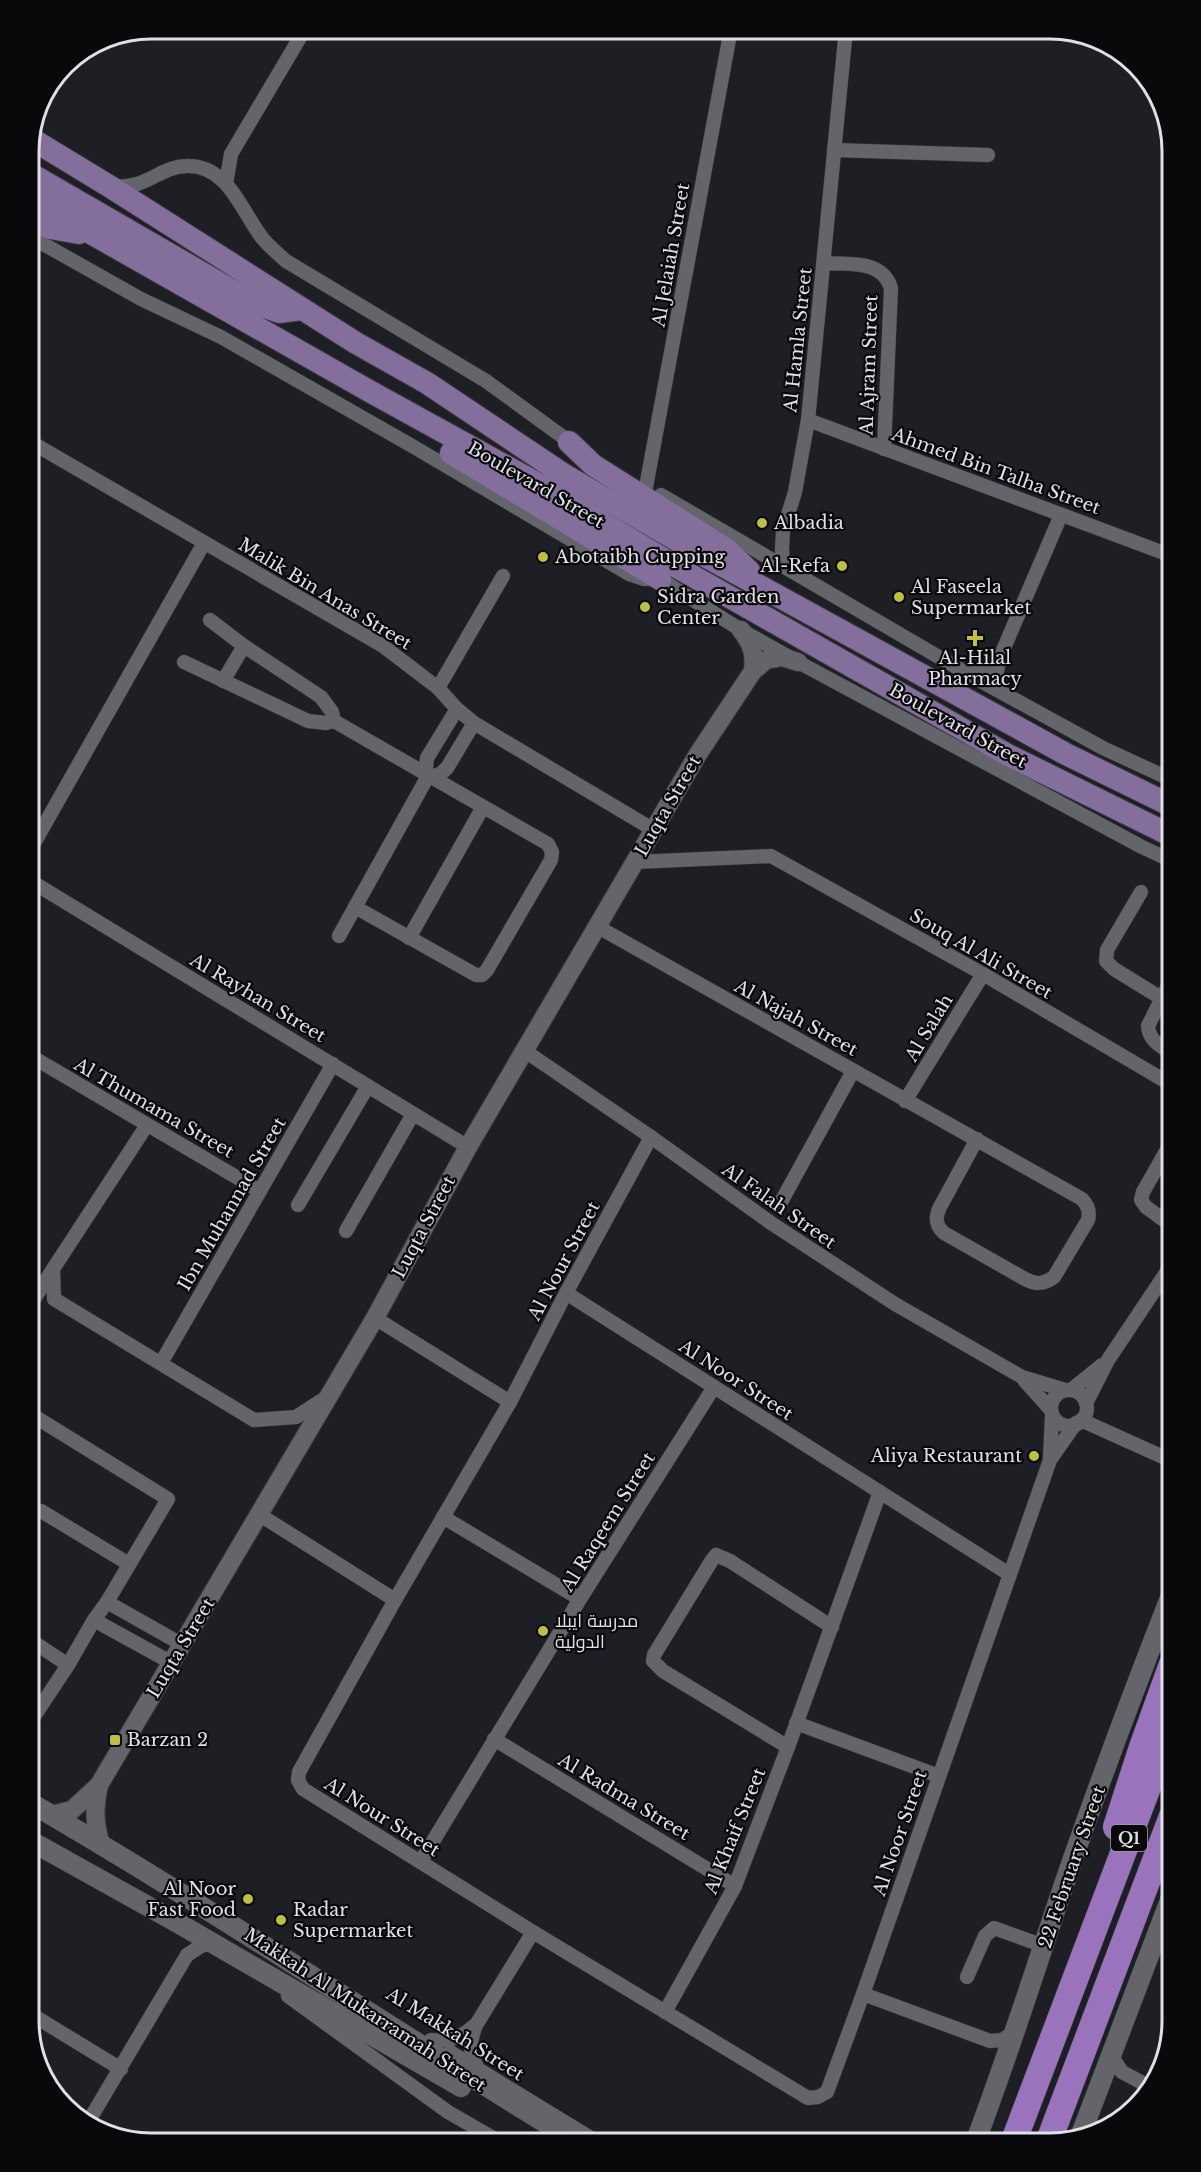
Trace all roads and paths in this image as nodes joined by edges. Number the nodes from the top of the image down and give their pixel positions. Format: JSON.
{"nodes":[{"id":1,"x":298,"y":39,"type":"edge"},
{"id":2,"x":729,"y":39,"type":"edge"},
{"id":3,"x":845,"y":39,"type":"edge"},
{"id":4,"x":39,"y":144,"type":"edge"},
{"id":5,"x":834,"y":150,"type":"junction"},
{"id":6,"x":231,"y":154,"type":"junction"},
{"id":7,"x":988,"y":155,"type":"dead end"},
{"id":8,"x":210,"y":171,"type":"junction"},
{"id":9,"x":39,"y":179,"type":"edge"},
{"id":10,"x":226,"y":184,"type":"junction"},
{"id":11,"x":109,"y":186,"type":"junction"},
{"id":12,"x":39,"y":204,"type":"edge"},
{"id":13,"x":39,"y":223,"type":"edge"},
{"id":14,"x":92,"y":233,"type":"junction"},
{"id":15,"x":39,"y":242,"type":"edge"},
{"id":16,"x":825,"y":263,"type":"junction"},
{"id":17,"x":302,"y":309,"type":"junction"},
{"id":18,"x":371,"y":392,"type":"junction"},
{"id":19,"x":808,"y":420,"type":"junction"},
{"id":20,"x":569,"y":442,"type":"junction"},
{"id":21,"x":39,"y":447,"type":"edge"},
{"id":22,"x":884,"y":449,"type":"junction"},
{"id":23,"x":646,"y":487,"type":"junction"},
{"id":24,"x":1061,"y":514,"type":"junction"},
{"id":25,"x":783,"y":531,"type":"junction"},
{"id":26,"x":204,"y":543,"type":"junction"},
{"id":27,"x":756,"y":550,"type":"junction"},
{"id":28,"x":1162,"y":552,"type":"edge"},
{"id":29,"x":783,"y":567,"type":"junction"},
{"id":30,"x":503,"y":576,"type":"dead end"},
{"id":31,"x":660,"y":579,"type":"junction"},
{"id":32,"x":758,"y":585,"type":"junction"},
{"id":33,"x":210,"y":620,"type":"dead end"},
{"id":34,"x":741,"y":630,"type":"junction"},
{"id":35,"x":244,"y":646,"type":"junction"},
{"id":36,"x":1001,"y":655,"type":"junction"},
{"id":37,"x":184,"y":662,"type":"dead end"},
{"id":38,"x":798,"y":662,"type":"junction"},
{"id":39,"x":753,"y":671,"type":"junction"},
{"id":40,"x":968,"y":674,"type":"junction"},
{"id":41,"x":223,"y":681,"type":"junction"},
{"id":42,"x":438,"y":688,"type":"junction"},
{"id":43,"x":997,"y":689,"type":"junction"},
{"id":44,"x":457,"y":709,"type":"junction"},
{"id":45,"x":334,"y":721,"type":"junction"},
{"id":46,"x":474,"y":723,"type":"junction"},
{"id":47,"x":1162,"y":775,"type":"edge"},
{"id":48,"x":428,"y":776,"type":"junction"},
{"id":49,"x":1162,"y":801,"type":"edge"},
{"id":50,"x":483,"y":807,"type":"junction"},
{"id":51,"x":654,"y":830,"type":"junction"},
{"id":52,"x":1162,"y":831,"type":"edge"},
{"id":53,"x":39,"y":834,"type":"edge"},
{"id":54,"x":1162,"y":856,"type":"edge"},
{"id":55,"x":635,"y":862,"type":"junction"},
{"id":56,"x":39,"y":886,"type":"edge"},
{"id":57,"x":1141,"y":892,"type":"dead end"},
{"id":58,"x":355,"y":907,"type":"junction"},
{"id":59,"x":598,"y":927,"type":"junction"},
{"id":60,"x":339,"y":936,"type":"dead end"},
{"id":61,"x":409,"y":938,"type":"junction"},
{"id":62,"x":983,"y":974,"type":"junction"},
{"id":63,"x":1161,"y":998,"type":"joint"},
{"id":64,"x":1162,"y":1046,"type":"edge"},
{"id":65,"x":525,"y":1051,"type":"junction"},
{"id":66,"x":39,"y":1061,"type":"edge"},
{"id":67,"x":333,"y":1064,"type":"junction"},
{"id":68,"x":853,"y":1071,"type":"junction"},
{"id":69,"x":1162,"y":1079,"type":"edge"},
{"id":70,"x":368,"y":1086,"type":"junction"},
{"id":71,"x":905,"y":1101,"type":"junction"},
{"id":72,"x":413,"y":1114,"type":"junction"},
{"id":73,"x":147,"y":1125,"type":"junction"},
{"id":74,"x":651,"y":1137,"type":"junction"},
{"id":75,"x":977,"y":1139,"type":"junction"},
{"id":76,"x":468,"y":1147,"type":"junction"},
{"id":77,"x":1162,"y":1160,"type":"edge"},
{"id":78,"x":260,"y":1191,"type":"junction"},
{"id":79,"x":781,"y":1202,"type":"dead end"},
{"id":80,"x":298,"y":1205,"type":"dead end"},
{"id":81,"x":1162,"y":1219,"type":"edge"},
{"id":82,"x":346,"y":1231,"type":"dead end"},
{"id":83,"x":53,"y":1269,"type":"junction"},
{"id":84,"x":1162,"y":1280,"type":"edge"},
{"id":85,"x":39,"y":1291,"type":"edge"},
{"id":86,"x":566,"y":1293,"type":"junction"},
{"id":87,"x":375,"y":1318,"type":"junction"},
{"id":88,"x":1108,"y":1360,"type":"junction"},
{"id":89,"x":161,"y":1363,"type":"junction"},
{"id":90,"x":1022,"y":1377,"type":"junction"},
{"id":91,"x":714,"y":1387,"type":"junction"},
{"id":92,"x":1068,"y":1390,"type":"junction"},
{"id":93,"x":331,"y":1394,"type":"junction"},
{"id":94,"x":510,"y":1402,"type":"junction"},
{"id":95,"x":1086,"y":1404,"type":"junction"},
{"id":96,"x":1052,"y":1413,"type":"junction"},
{"id":97,"x":39,"y":1419,"type":"edge"},
{"id":98,"x":1079,"y":1422,"type":"junction"},
{"id":99,"x":1162,"y":1456,"type":"edge"},
{"id":100,"x":1050,"y":1460,"type":"junction"},
{"id":101,"x":880,"y":1492,"type":"junction"},
{"id":102,"x":41,"y":1511,"type":"dead end"},
{"id":103,"x":260,"y":1515,"type":"junction"},
{"id":104,"x":443,"y":1517,"type":"junction"},
{"id":105,"x":129,"y":1564,"type":"junction"},
{"id":106,"x":1009,"y":1574,"type":"junction"},
{"id":107,"x":580,"y":1599,"type":"junction"},
{"id":108,"x":395,"y":1600,"type":"junction"},
{"id":109,"x":107,"y":1602,"type":"junction"},
{"id":110,"x":94,"y":1620,"type":"junction"},
{"id":111,"x":1162,"y":1620,"type":"edge"},
{"id":112,"x":832,"y":1627,"type":"junction"},
{"id":113,"x":183,"y":1645,"type":"junction"},
{"id":114,"x":39,"y":1647,"type":"edge"},
{"id":115,"x":172,"y":1663,"type":"junction"},
{"id":116,"x":68,"y":1665,"type":"junction"},
{"id":117,"x":1162,"y":1693,"type":"edge"},
{"id":118,"x":39,"y":1708,"type":"edge"},
{"id":119,"x":796,"y":1723,"type":"junction"},
{"id":120,"x":494,"y":1739,"type":"junction"},
{"id":121,"x":788,"y":1747,"type":"junction"},
{"id":122,"x":1162,"y":1752,"type":"edge"},
{"id":123,"x":939,"y":1776,"type":"junction"},
{"id":124,"x":99,"y":1785,"type":"junction"},
{"id":125,"x":39,"y":1808,"type":"edge"},
{"id":126,"x":51,"y":1815,"type":"junction"},
{"id":127,"x":101,"y":1845,"type":"junction"},
{"id":128,"x":1162,"y":1845,"type":"edge"},
{"id":129,"x":39,"y":1846,"type":"edge"},
{"id":130,"x":421,"y":1862,"type":"junction"},
{"id":131,"x":1162,"y":1877,"type":"edge"},
{"id":132,"x":735,"y":1886,"type":"junction"},
{"id":133,"x":178,"y":1923,"type":"junction"},
{"id":134,"x":1162,"y":1924,"type":"edge"},
{"id":135,"x":533,"y":1932,"type":"junction"},
{"id":136,"x":212,"y":1943,"type":"junction"},
{"id":137,"x":1044,"y":1946,"type":"junction"},
{"id":138,"x":1122,"y":1950,"type":"junction"},
{"id":139,"x":1085,"y":1952,"type":"junction"},
{"id":140,"x":187,"y":1955,"type":"junction"},
{"id":141,"x":288,"y":1962,"type":"junction"},
{"id":142,"x":264,"y":1974,"type":"junction"},
{"id":143,"x":967,"y":1977,"type":"dead end"},
{"id":144,"x":863,"y":1994,"type":"junction"},
{"id":145,"x":665,"y":2012,"type":"junction"},
{"id":146,"x":39,"y":2020,"type":"edge"},
{"id":147,"x":476,"y":2025,"type":"junction"},
{"id":148,"x":1017,"y":2030,"type":"junction"},
{"id":149,"x":431,"y":2040,"type":"junction"},
{"id":150,"x":990,"y":2041,"type":"junction"},
{"id":151,"x":1112,"y":2057,"type":"junction"},
{"id":152,"x":1004,"y":2065,"type":"junction"},
{"id":153,"x":121,"y":2069,"type":"junction"},
{"id":154,"x":477,"y":2069,"type":"junction"},
{"id":155,"x":1130,"y":2077,"type":"junction"},
{"id":156,"x":1143,"y":2083,"type":"edge"},
{"id":157,"x":1100,"y":2087,"type":"junction"},
{"id":158,"x":818,"y":2097,"type":"joint"},
{"id":159,"x":92,"y":2116,"type":"edge"},
{"id":160,"x":1084,"y":2128,"type":"edge"},
{"id":161,"x":485,"y":2133,"type":"edge"},
{"id":162,"x":536,"y":2133,"type":"edge"},
{"id":163,"x":562,"y":2133,"type":"edge"},
{"id":164,"x":583,"y":2133,"type":"edge"},
{"id":165,"x":979,"y":2133,"type":"edge"},
{"id":166,"x":1017,"y":2133,"type":"edge"},
{"id":167,"x":1052,"y":2133,"type":"edge"}],
"edges":[{"from":1,"to":6,"type":"street"},
{"from":2,"to":23,"type":"street","name":"Al Jelaiah Street"},
{"from":3,"to":5,"type":"street","name":"Al Hamla Street"},
{"from":4,"to":11,"type":"main road","name":"Boulevard Street"},
{"from":5,"to":7,"type":"street"},
{"from":5,"to":16,"type":"street","name":"Al Hamla Street"},
{"from":6,"to":8,"type":"street"},
{"from":6,"to":10,"type":"street"},
{"from":8,"to":10,"type":"street"},
{"from":8,"to":11,"type":"street"},
{"from":9,"to":17,"type":"main road"},
{"from":10,"to":20,"type":"street"},
{"from":11,"to":17,"type":"main road","name":"Boulevard Street"},
{"from":12,"to":14,"type":"main road","name":"Boulevard Street"},
{"from":13,"to":14,"type":"main road"},
{"from":14,"to":18,"type":"main road","name":"Boulevard Street"},
{"from":15,"to":31,"type":"street","name":"Boulevard Street"},
{"from":16,"to":19,"type":"street","name":"Al Hamla Street"},
{"from":16,"to":22,"type":"street","name":"Al Ajram Street"},
{"from":17,"to":32,"type":"main road","name":"Boulevard Street"},
{"from":18,"to":31,"type":"main road"},
{"from":18,"to":52,"type":"main road","name":"Boulevard Street"},
{"from":19,"to":22,"type":"street","name":"Ahmed Bin Talha Street"},
{"from":19,"to":25,"type":"street","name":"Al Hamla Street"},
{"from":20,"to":23,"type":"street"},
{"from":20,"to":32,"type":"main road"},
{"from":21,"to":26,"type":"street","name":"Malik Bin Anas Street"},
{"from":22,"to":24,"type":"street","name":"Ahmed Bin Talha Street"},
{"from":23,"to":27,"type":"street"},
{"from":24,"to":28,"type":"street","name":"Ahmed Bin Talha Street"},
{"from":24,"to":36,"type":"street"},
{"from":25,"to":27,"type":"street"},
{"from":25,"to":29,"type":"street","name":"Al Hamla Street"},
{"from":26,"to":42,"type":"street","name":"Malik Bin Anas Street"},
{"from":26,"to":53,"type":"street"},
{"from":27,"to":29,"type":"street"},
{"from":29,"to":40,"type":"street"},
{"from":30,"to":42,"type":"street"},
{"from":31,"to":34,"type":"street","name":"Boulevard Street"},
{"from":32,"to":49,"type":"main road","name":"Boulevard Street"},
{"from":33,"to":35,"type":"street"},
{"from":34,"to":38,"type":"street","name":"Boulevard Street"},
{"from":34,"to":39,"type":"street"},
{"from":35,"to":41,"type":"street"},
{"from":35,"to":45,"type":"street"},
{"from":36,"to":40,"type":"street"},
{"from":36,"to":43,"type":"street"},
{"from":37,"to":41,"type":"street"},
{"from":38,"to":39,"type":"street","name":"Luqta Street"},
{"from":38,"to":54,"type":"street","name":"Boulevard Street"},
{"from":39,"to":51,"type":"street","name":"Luqta Street"},
{"from":40,"to":43,"type":"street"},
{"from":41,"to":45,"type":"street"},
{"from":42,"to":44,"type":"street","name":"Malik Bin Anas Street"},
{"from":43,"to":47,"type":"street"},
{"from":44,"to":46,"type":"street","name":"Malik Bin Anas Street"},
{"from":44,"to":48,"type":"street"},
{"from":45,"to":48,"type":"street"},
{"from":46,"to":48,"type":"street"},
{"from":46,"to":51,"type":"street","name":"Malik Bin Anas Street"},
{"from":48,"to":50,"type":"street"},
{"from":48,"to":58,"type":"street"},
{"from":50,"to":61,"type":"street"},
{"from":50,"to":61,"type":"street"},
{"from":51,"to":55,"type":"street","name":"Luqta Street"},
{"from":55,"to":59,"type":"street","name":"Luqta Street"},
{"from":55,"to":62,"type":"street","name":"Souq Al Ali Street"},
{"from":56,"to":67,"type":"street","name":"Al Rayhan Street"},
{"from":57,"to":63,"type":"street"},
{"from":58,"to":60,"type":"street"},
{"from":58,"to":61,"type":"street"},
{"from":59,"to":65,"type":"street","name":"Luqta Street"},
{"from":59,"to":68,"type":"street","name":"Al Najah Street"},
{"from":62,"to":69,"type":"street","name":"Souq Al Ali Street"},
{"from":62,"to":71,"type":"street","name":"Al Salah"},
{"from":63,"to":64,"type":"street"},
{"from":65,"to":74,"type":"street","name":"Al Falah Street"},
{"from":65,"to":76,"type":"street","name":"Luqta Street"},
{"from":66,"to":73,"type":"street","name":"Al Thumama Street"},
{"from":67,"to":70,"type":"street","name":"Al Rayhan Street"},
{"from":67,"to":78,"type":"street","name":"Ibn Muhannad Street"},
{"from":68,"to":71,"type":"street","name":"Al Najah Street"},
{"from":68,"to":79,"type":"street"},
{"from":70,"to":72,"type":"street","name":"Al Rayhan Street"},
{"from":70,"to":80,"type":"street"},
{"from":71,"to":75,"type":"street","name":"Al Najah Street"},
{"from":72,"to":76,"type":"street","name":"Al Rayhan Street"},
{"from":72,"to":82,"type":"street"},
{"from":73,"to":78,"type":"street","name":"Al Thumama Street"},
{"from":73,"to":83,"type":"street"},
{"from":74,"to":86,"type":"street","name":"Al Nour Street"},
{"from":74,"to":90,"type":"street","name":"Al Falah Street"},
{"from":75,"to":75,"type":"street","name":"Al Najah Street"},
{"from":76,"to":87,"type":"street","name":"Luqta Street"},
{"from":77,"to":81,"type":"street"},
{"from":78,"to":89,"type":"street","name":"Ibn Muhannad Street"},
{"from":83,"to":85,"type":"street"},
{"from":83,"to":89,"type":"street"},
{"from":84,"to":88,"type":"street"},
{"from":86,"to":91,"type":"street","name":"Al Noor Street"},
{"from":86,"to":94,"type":"street","name":"Al Nour Street"},
{"from":87,"to":93,"type":"street","name":"Luqta Street"},
{"from":87,"to":94,"type":"street"},
{"from":88,"to":92,"type":"street"},
{"from":88,"to":95,"type":"street"},
{"from":89,"to":93,"type":"street"},
{"from":90,"to":92,"type":"street","name":"Al Falah Street"},
{"from":90,"to":96,"type":"street","name":"Al Falah Street"},
{"from":91,"to":101,"type":"street","name":"Al Noor Street"},
{"from":91,"to":107,"type":"street","name":"Al Raqeem Street"},
{"from":92,"to":95,"type":"street"},
{"from":92,"to":96,"type":"street"},
{"from":93,"to":103,"type":"street","name":"Luqta Street"},
{"from":94,"to":104,"type":"street","name":"Al Nour Street"},
{"from":95,"to":98,"type":"street"},
{"from":96,"to":98,"type":"street"},
{"from":96,"to":100,"type":"street","name":"Al Noor Street"},
{"from":97,"to":105,"type":"street"},
{"from":98,"to":99,"type":"street"},
{"from":98,"to":100,"type":"street","name":"Al Noor Street"},
{"from":100,"to":106,"type":"street","name":"Al Noor Street"},
{"from":101,"to":106,"type":"street","name":"Al Noor Street"},
{"from":101,"to":112,"type":"street","name":"Al Khaif Street"},
{"from":102,"to":105,"type":"street"},
{"from":103,"to":108,"type":"street"},
{"from":103,"to":113,"type":"street","name":"Luqta Street"},
{"from":104,"to":107,"type":"street"},
{"from":104,"to":108,"type":"street","name":"Al Nour Street"},
{"from":105,"to":109,"type":"street"},
{"from":106,"to":123,"type":"street","name":"Al Noor Street"},
{"from":107,"to":120,"type":"street","name":"Al Raqeem Street"},
{"from":108,"to":130,"type":"street","name":"Al Nour Street"},
{"from":109,"to":110,"type":"street"},
{"from":109,"to":113,"type":"street"},
{"from":110,"to":115,"type":"street"},
{"from":110,"to":116,"type":"street"},
{"from":111,"to":137,"type":"main road","name":"22 February Street"},
{"from":112,"to":119,"type":"street","name":"Al Khaif Street"},
{"from":112,"to":121,"type":"street"},
{"from":113,"to":115,"type":"street","name":"Luqta Street"},
{"from":114,"to":116,"type":"street"},
{"from":115,"to":124,"type":"street","name":"Luqta Street"},
{"from":116,"to":118,"type":"street"},
{"from":117,"to":139,"type":"highway"},
{"from":119,"to":121,"type":"street","name":"Al Khaif Street"},
{"from":119,"to":123,"type":"street"},
{"from":120,"to":130,"type":"street","name":"Al Raqeem Street"},
{"from":120,"to":132,"type":"street","name":"Al Radma Street"},
{"from":121,"to":132,"type":"street","name":"Al Khaif Street"},
{"from":122,"to":139,"type":"highway","number":"Q1"},
{"from":123,"to":144,"type":"street","name":"Al Noor Street"},
{"from":124,"to":126,"type":"street","name":"Luqta Street"},
{"from":124,"to":127,"type":"street","name":"Luqta Street"},
{"from":125,"to":126,"type":"main road","name":"Makkah Al Mukarramah Street"},
{"from":126,"to":127,"type":"main road","name":"Makkah Al Mukarramah Street"},
{"from":127,"to":141,"type":"main road","name":"Makkah Al Mukarramah Street"},
{"from":128,"to":138,"type":"highway","number":"Q1"},
{"from":129,"to":133,"type":"main road","name":"Makkah Al Mukarramah Street"},
{"from":130,"to":135,"type":"street","name":"Al Nour Street"},
{"from":131,"to":138,"type":"highway"},
{"from":132,"to":145,"type":"street","name":"Al Khaif Street"},
{"from":133,"to":136,"type":"main road","name":"Makkah Al Mukarramah Street"},
{"from":133,"to":140,"type":"street"},
{"from":134,"to":151,"type":"main road"},
{"from":135,"to":145,"type":"street","name":"Al Nour Street"},
{"from":135,"to":147,"type":"street"},
{"from":136,"to":140,"type":"street"},
{"from":136,"to":142,"type":"main road","name":"Makkah Al Mukarramah Street"},
{"from":137,"to":143,"type":"street"},
{"from":137,"to":148,"type":"main road","name":"22 February Street"},
{"from":138,"to":167,"type":"highway","number":"Q1"},
{"from":139,"to":166,"type":"highway","number":"Q1"},
{"from":140,"to":153,"type":"street"},
{"from":141,"to":149,"type":"street","name":"Al Makkah Street"},
{"from":141,"to":163,"type":"main road","name":"Makkah Al Mukarramah Street"},
{"from":142,"to":161,"type":"street"},
{"from":142,"to":162,"type":"main road","name":"Makkah Al Mukarramah Street"},
{"from":144,"to":150,"type":"street"},
{"from":144,"to":158,"type":"street","name":"Al Noor Street"},
{"from":145,"to":158,"type":"street","name":"Al Nour Street"},
{"from":146,"to":153,"type":"street"},
{"from":147,"to":149,"type":"street"},
{"from":147,"to":154,"type":"street"},
{"from":148,"to":150,"type":"street"},
{"from":148,"to":152,"type":"main road","name":"22 February Street"},
{"from":149,"to":154,"type":"street","name":"Al Makkah Street"},
{"from":150,"to":152,"type":"street"},
{"from":151,"to":155,"type":"street"},
{"from":151,"to":157,"type":"main road"},
{"from":152,"to":165,"type":"main road","name":"22 February Street"},
{"from":153,"to":159,"type":"street"},
{"from":154,"to":164,"type":"street","name":"Al Makkah Street"},
{"from":155,"to":156,"type":"street"},
{"from":155,"to":157,"type":"street"},
{"from":157,"to":160,"type":"main road"}]}
